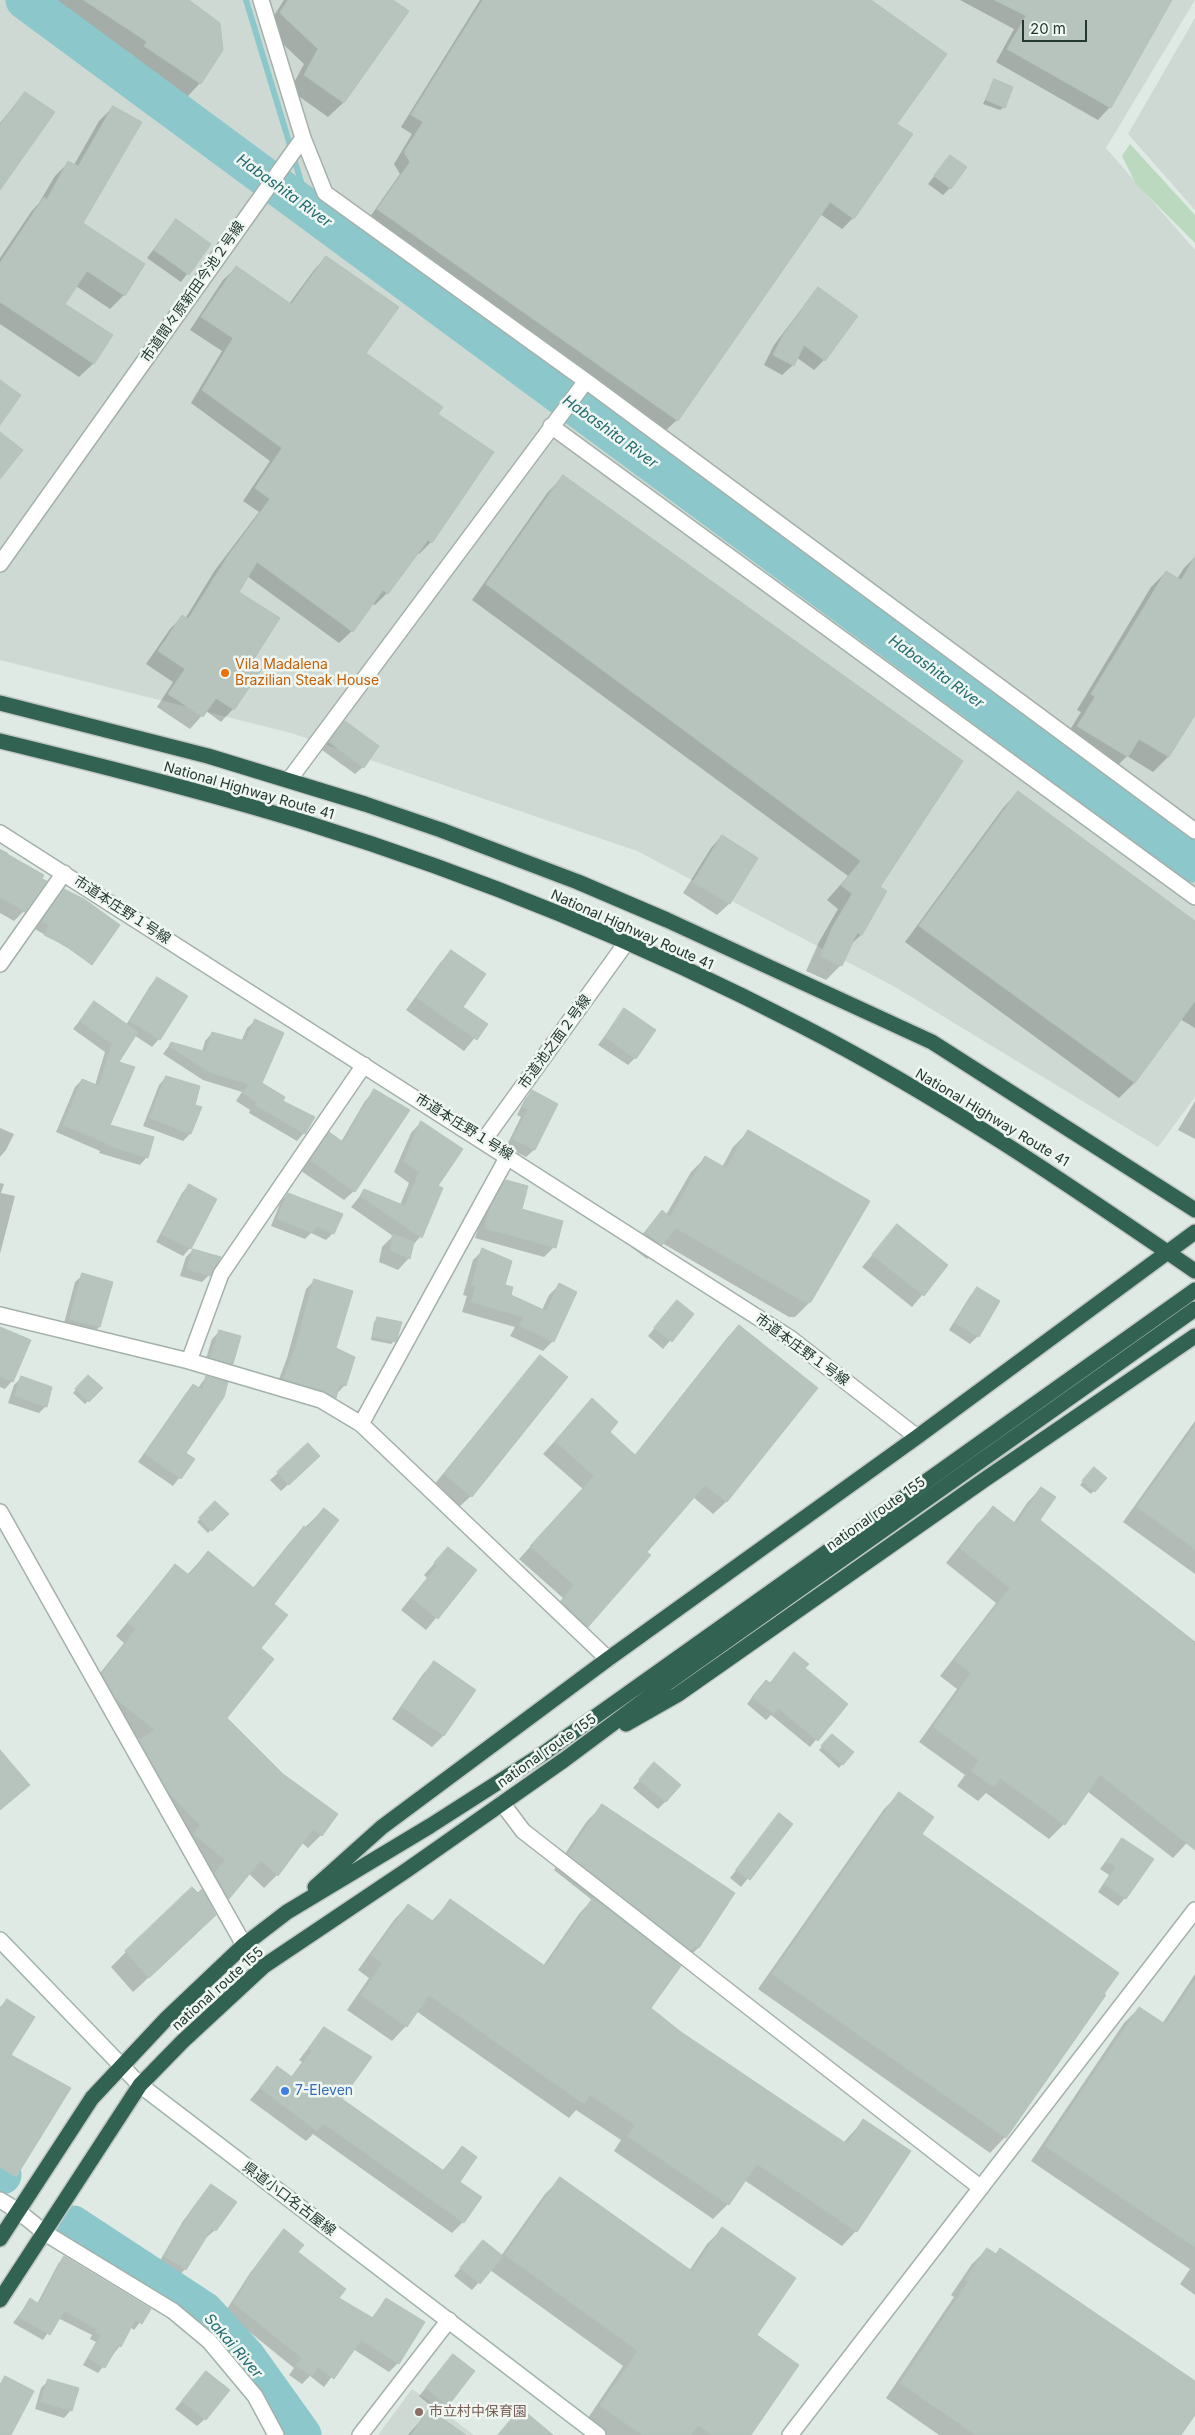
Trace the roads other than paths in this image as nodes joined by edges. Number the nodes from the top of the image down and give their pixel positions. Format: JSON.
{"nodes":[{"id":1,"x":261,"y":0,"type":"edge"},
{"id":2,"x":303,"y":138,"type":"junction"},
{"id":3,"x":586,"y":381,"type":"junction"},
{"id":4,"x":551,"y":426,"type":"junction"},
{"id":5,"x":0,"y":564,"type":"edge"},
{"id":6,"x":0,"y":703,"type":"edge"},
{"id":7,"x":0,"y":741,"type":"edge"},
{"id":8,"x":289,"y":780,"type":"junction"},
{"id":9,"x":1195,"y":831,"type":"edge"},
{"id":10,"x":0,"y":833,"type":"edge"},
{"id":11,"x":64,"y":873,"type":"junction"},
{"id":12,"x":1195,"y":897,"type":"edge"},
{"id":13,"x":626,"y":943,"type":"junction"},
{"id":14,"x":0,"y":964,"type":"edge"},
{"id":15,"x":364,"y":1065,"type":"junction"},
{"id":16,"x":484,"y":1140,"type":"junction"},
{"id":17,"x":508,"y":1156,"type":"junction"},
{"id":18,"x":1195,"y":1210,"type":"edge"},
{"id":19,"x":1195,"y":1232,"type":"edge"},
{"id":20,"x":1168,"y":1253,"type":"junction"},
{"id":21,"x":1195,"y":1271,"type":"edge"},
{"id":22,"x":1195,"y":1290,"type":"edge"},
{"id":23,"x":1195,"y":1309,"type":"edge"},
{"id":24,"x":0,"y":1315,"type":"edge"},
{"id":25,"x":1195,"y":1336,"type":"edge"},
{"id":26,"x":190,"y":1361,"type":"junction"},
{"id":27,"x":361,"y":1424,"type":"junction"},
{"id":28,"x":917,"y":1437,"type":"junction"},
{"id":29,"x":0,"y":1512,"type":"edge"},
{"id":30,"x":608,"y":1659,"type":"junction"},
{"id":31,"x":662,"y":1679,"type":"junction"},
{"id":32,"x":564,"y":1760,"type":"junction"},
{"id":33,"x":502,"y":1803,"type":"junction"},
{"id":34,"x":1195,"y":1910,"type":"edge"},
{"id":35,"x":288,"y":1912,"type":"junction"},
{"id":36,"x":0,"y":1940,"type":"edge"},
{"id":37,"x":244,"y":1945,"type":"junction"},
{"id":38,"x":120,"y":2066,"type":"junction"},
{"id":39,"x":140,"y":2086,"type":"junction"},
{"id":40,"x":981,"y":2188,"type":"junction"},
{"id":41,"x":0,"y":2200,"type":"edge"},
{"id":42,"x":18,"y":2211,"type":"junction"},
{"id":43,"x":45,"y":2233,"type":"junction"},
{"id":44,"x":0,"y":2239,"type":"edge"},
{"id":45,"x":0,"y":2300,"type":"edge"},
{"id":46,"x":449,"y":2320,"type":"junction"},
{"id":47,"x":276,"y":2435,"type":"edge"},
{"id":48,"x":360,"y":2435,"type":"edge"},
{"id":49,"x":598,"y":2435,"type":"edge"},
{"id":50,"x":790,"y":2435,"type":"edge"}],
"edges":[{"from":1,"to":2,"type":"street"},
{"from":2,"to":3,"type":"street"},
{"from":2,"to":5,"type":"street","name":"市道間々原新田今池２号線"},
{"from":3,"to":4,"type":"street"},
{"from":3,"to":9,"type":"street"},
{"from":4,"to":8,"type":"street"},
{"from":4,"to":12,"type":"street"},
{"from":6,"to":8,"type":"highway","name":"National Highway Route 41"},
{"from":7,"to":13,"type":"highway","name":"National Highway Route 41"},
{"from":8,"to":18,"type":"highway","name":"National Highway Route 41"},
{"from":10,"to":11,"type":"street","name":"市道本庄野１号線"},
{"from":11,"to":14,"type":"street"},
{"from":11,"to":15,"type":"street","name":"市道本庄野１号線"},
{"from":13,"to":16,"type":"street","name":"市道池之面２号線"},
{"from":13,"to":20,"type":"highway","name":"National Highway Route 41"},
{"from":15,"to":16,"type":"street","name":"市道本庄野１号線"},
{"from":15,"to":26,"type":"street"},
{"from":16,"to":17,"type":"street","name":"市道本庄野１号線"},
{"from":17,"to":27,"type":"street"},
{"from":17,"to":28,"type":"street","name":"市道本庄野１号線"},
{"from":19,"to":20,"type":"highway"},
{"from":20,"to":21,"type":"highway","name":"National Highway Route 41"},
{"from":20,"to":28,"type":"highway"},
{"from":22,"to":31,"type":"highway","name":"national route 155"},
{"from":23,"to":31,"type":"highway","name":"national route 155"},
{"from":24,"to":26,"type":"street"},
{"from":25,"to":32,"type":"highway"},
{"from":26,"to":27,"type":"street"},
{"from":27,"to":30,"type":"street"},
{"from":28,"to":30,"type":"highway"},
{"from":29,"to":37,"type":"street"},
{"from":30,"to":35,"type":"highway"},
{"from":31,"to":32,"type":"highway","name":"national route 155"},
{"from":31,"to":35,"type":"highway","name":"national route 155"},
{"from":32,"to":33,"type":"highway","name":"national route 155"},
{"from":33,"to":39,"type":"highway","name":"national route 155"},
{"from":33,"to":40,"type":"street"},
{"from":34,"to":40,"type":"street"},
{"from":35,"to":37,"type":"highway","name":"national route 155"},
{"from":36,"to":38,"type":"street","name":"県道小口名古屋線"},
{"from":37,"to":38,"type":"highway","name":"national route 155"},
{"from":38,"to":39,"type":"street","name":"県道小口名古屋線"},
{"from":38,"to":42,"type":"highway","name":"national route 155"},
{"from":39,"to":43,"type":"highway","name":"national route 155"},
{"from":39,"to":46,"type":"street","name":"県道小口名古屋線"},
{"from":40,"to":50,"type":"street"},
{"from":41,"to":42,"type":"street"},
{"from":42,"to":43,"type":"street"},
{"from":42,"to":44,"type":"highway","name":"national route 155"},
{"from":43,"to":45,"type":"highway","name":"national route 155"},
{"from":43,"to":47,"type":"street"},
{"from":46,"to":48,"type":"street"},
{"from":46,"to":49,"type":"street","name":"県道小口名古屋線"}]}
